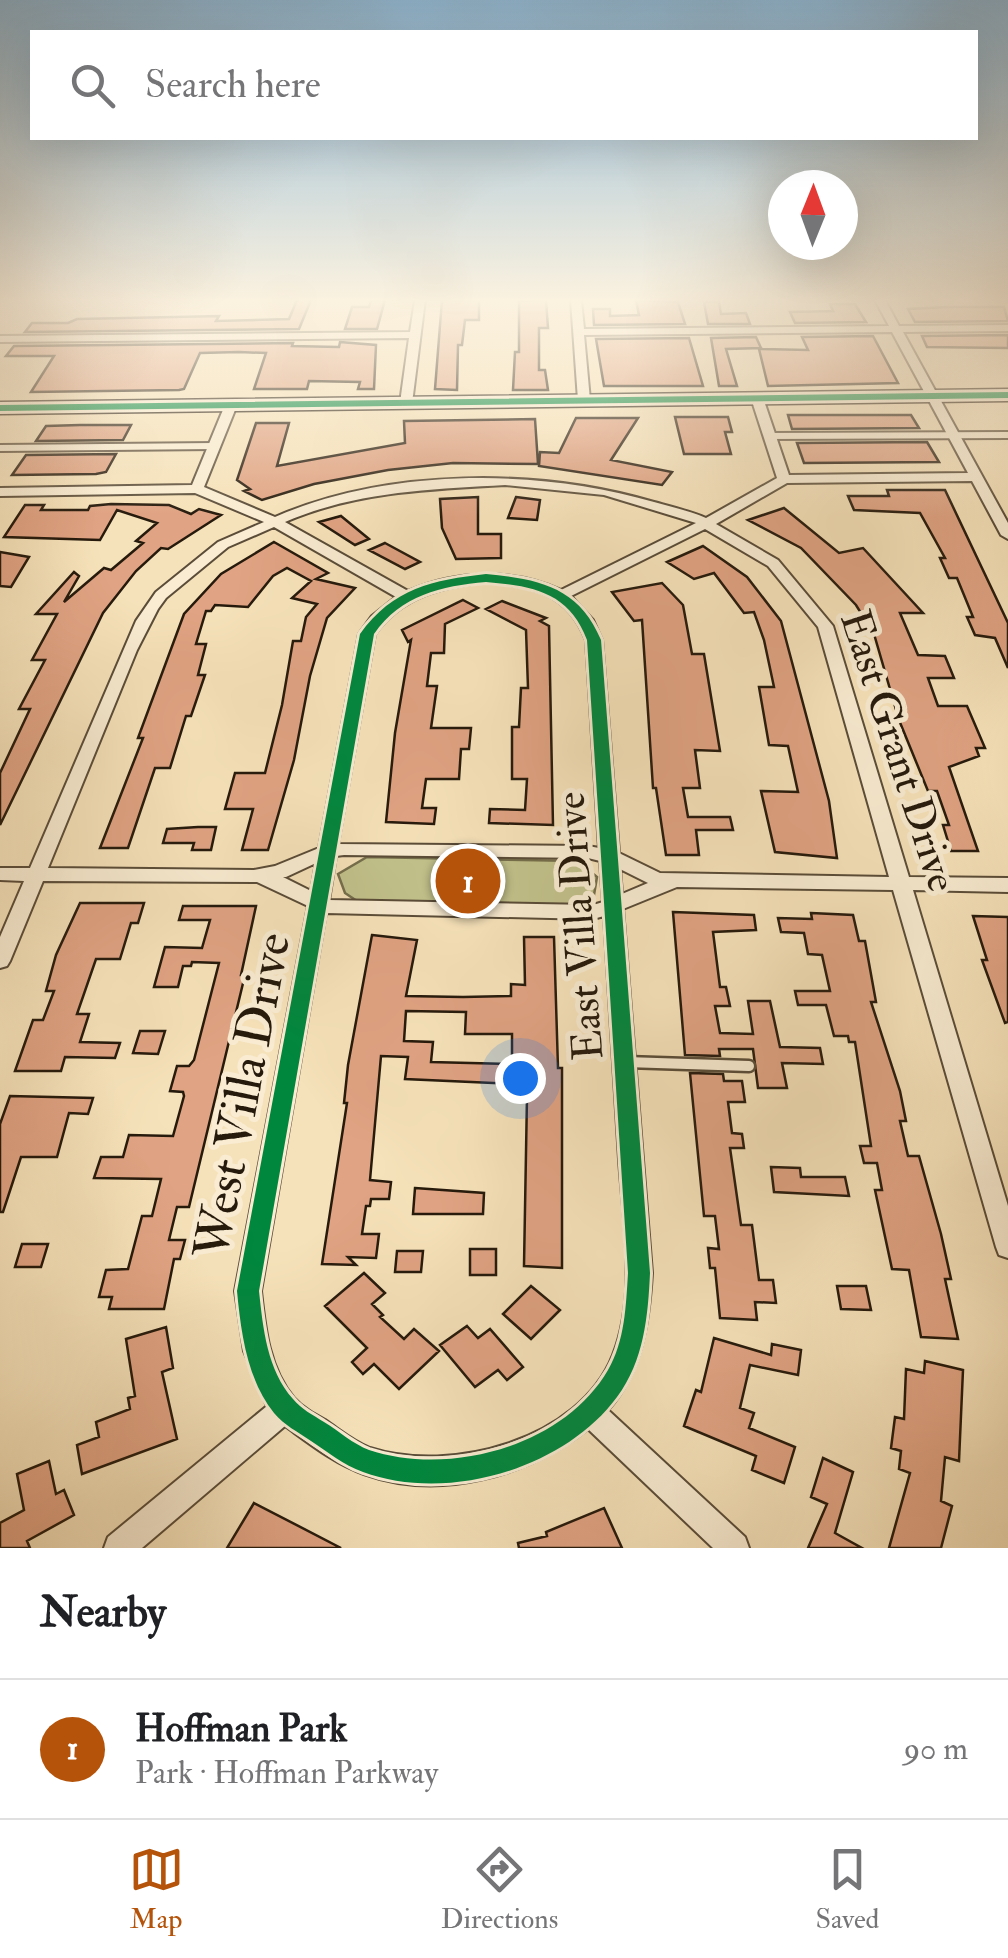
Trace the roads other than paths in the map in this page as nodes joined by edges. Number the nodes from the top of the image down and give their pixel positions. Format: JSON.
{"nodes":[{"id":1,"x":410,"y":372,"type":"edge"},
{"id":2,"x":582,"y":372,"type":"edge"},
{"id":3,"x":919,"y":372,"type":"edge"},
{"id":4,"x":1008,"y":395,"type":"edge"},
{"id":5,"x":932,"y":396,"type":"junction"},
{"id":6,"x":756,"y":398,"type":"junction"},
{"id":7,"x":584,"y":400,"type":"junction"},
{"id":8,"x":406,"y":403,"type":"junction"},
{"id":9,"x":231,"y":405,"type":"junction"},
{"id":10,"x":0,"y":408,"type":"edge"},
{"id":11,"x":1008,"y":435,"type":"edge"},
{"id":12,"x":768,"y":436,"type":"junction"},
{"id":13,"x":953,"y":436,"type":"junction"},
{"id":14,"x":214,"y":446,"type":"junction"},
{"id":15,"x":0,"y":448,"type":"edge"},
{"id":16,"x":977,"y":477,"type":"junction"},
{"id":17,"x":784,"y":480,"type":"junction"},
{"id":18,"x":197,"y":489,"type":"junction"},
{"id":19,"x":0,"y":492,"type":"edge"},
{"id":20,"x":271,"y":520,"type":"junction"},
{"id":21,"x":707,"y":523,"type":"junction"},
{"id":22,"x":1008,"y":536,"type":"edge"},
{"id":23,"x":562,"y":595,"type":"junction"},
{"id":24,"x":406,"y":596,"type":"junction"},
{"id":25,"x":328,"y":850,"type":"junction"},
{"id":26,"x":611,"y":856,"type":"junction"},
{"id":27,"x":0,"y":874,"type":"edge"},
{"id":28,"x":36,"y":874,"type":"junction"},
{"id":29,"x":254,"y":876,"type":"junction"},
{"id":30,"x":683,"y":882,"type":"junction"},
{"id":31,"x":903,"y":883,"type":"junction"},
{"id":32,"x":1008,"y":885,"type":"edge"},
{"id":33,"x":320,"y":906,"type":"junction"},
{"id":34,"x":614,"y":908,"type":"junction"},
{"id":35,"x":0,"y":961,"type":"edge"},
{"id":36,"x":624,"y":1062,"type":"junction"},
{"id":37,"x":749,"y":1066,"type":"dead end"},
{"id":38,"x":1008,"y":1247,"type":"edge"},
{"id":39,"x":285,"y":1409,"type":"junction"},
{"id":40,"x":590,"y":1412,"type":"junction"},
{"id":41,"x":119,"y":1548,"type":"edge"},
{"id":42,"x":734,"y":1548,"type":"edge"}],
"edges":[{"from":1,"to":8,"type":"street"},
{"from":2,"to":7,"type":"street"},
{"from":3,"to":5,"type":"street"},
{"from":4,"to":5,"type":"street"},
{"from":5,"to":6,"type":"street"},
{"from":5,"to":13,"type":"street"},
{"from":6,"to":7,"type":"street"},
{"from":6,"to":12,"type":"street"},
{"from":7,"to":8,"type":"street"},
{"from":8,"to":9,"type":"street"},
{"from":9,"to":10,"type":"street"},
{"from":9,"to":14,"type":"street"},
{"from":11,"to":13,"type":"lane"},
{"from":12,"to":13,"type":"lane"},
{"from":12,"to":17,"type":"street"},
{"from":13,"to":16,"type":"street"},
{"from":14,"to":15,"type":"lane"},
{"from":14,"to":18,"type":"street"},
{"from":16,"to":17,"type":"street"},
{"from":16,"to":22,"type":"street"},
{"from":17,"to":21,"type":"street"},
{"from":18,"to":19,"type":"street"},
{"from":18,"to":20,"type":"street"},
{"from":20,"to":21,"type":"street","name":"East Grant Drive"},
{"from":20,"to":24,"type":"street"},
{"from":20,"to":28,"type":"street","name":"East Grant Drive"},
{"from":21,"to":23,"type":"street"},
{"from":21,"to":31,"type":"street","name":"East Grant Drive"},
{"from":23,"to":24,"type":"street"},
{"from":23,"to":26,"type":"street","name":"East Villa Drive"},
{"from":24,"to":25,"type":"street","name":"West Villa Drive"},
{"from":25,"to":26,"type":"street"},
{"from":25,"to":29,"type":"street"},
{"from":25,"to":33,"type":"street","name":"West Villa Drive"},
{"from":26,"to":30,"type":"street"},
{"from":26,"to":34,"type":"street","name":"East Villa Drive"},
{"from":27,"to":28,"type":"street"},
{"from":28,"to":29,"type":"street"},
{"from":28,"to":35,"type":"street","name":"East Grant Drive"},
{"from":29,"to":33,"type":"street"},
{"from":30,"to":31,"type":"street"},
{"from":30,"to":34,"type":"street"},
{"from":31,"to":32,"type":"street"},
{"from":31,"to":38,"type":"street","name":"East Grant Drive"},
{"from":33,"to":34,"type":"street"},
{"from":33,"to":39,"type":"street","name":"West Villa Drive"},
{"from":34,"to":36,"type":"street","name":"East Villa Drive"},
{"from":36,"to":37,"type":"lane"},
{"from":36,"to":40,"type":"street","name":"East Villa Drive"},
{"from":39,"to":40,"type":"street","name":"West Villa Drive"},
{"from":39,"to":41,"type":"street"},
{"from":40,"to":42,"type":"street"}]}
